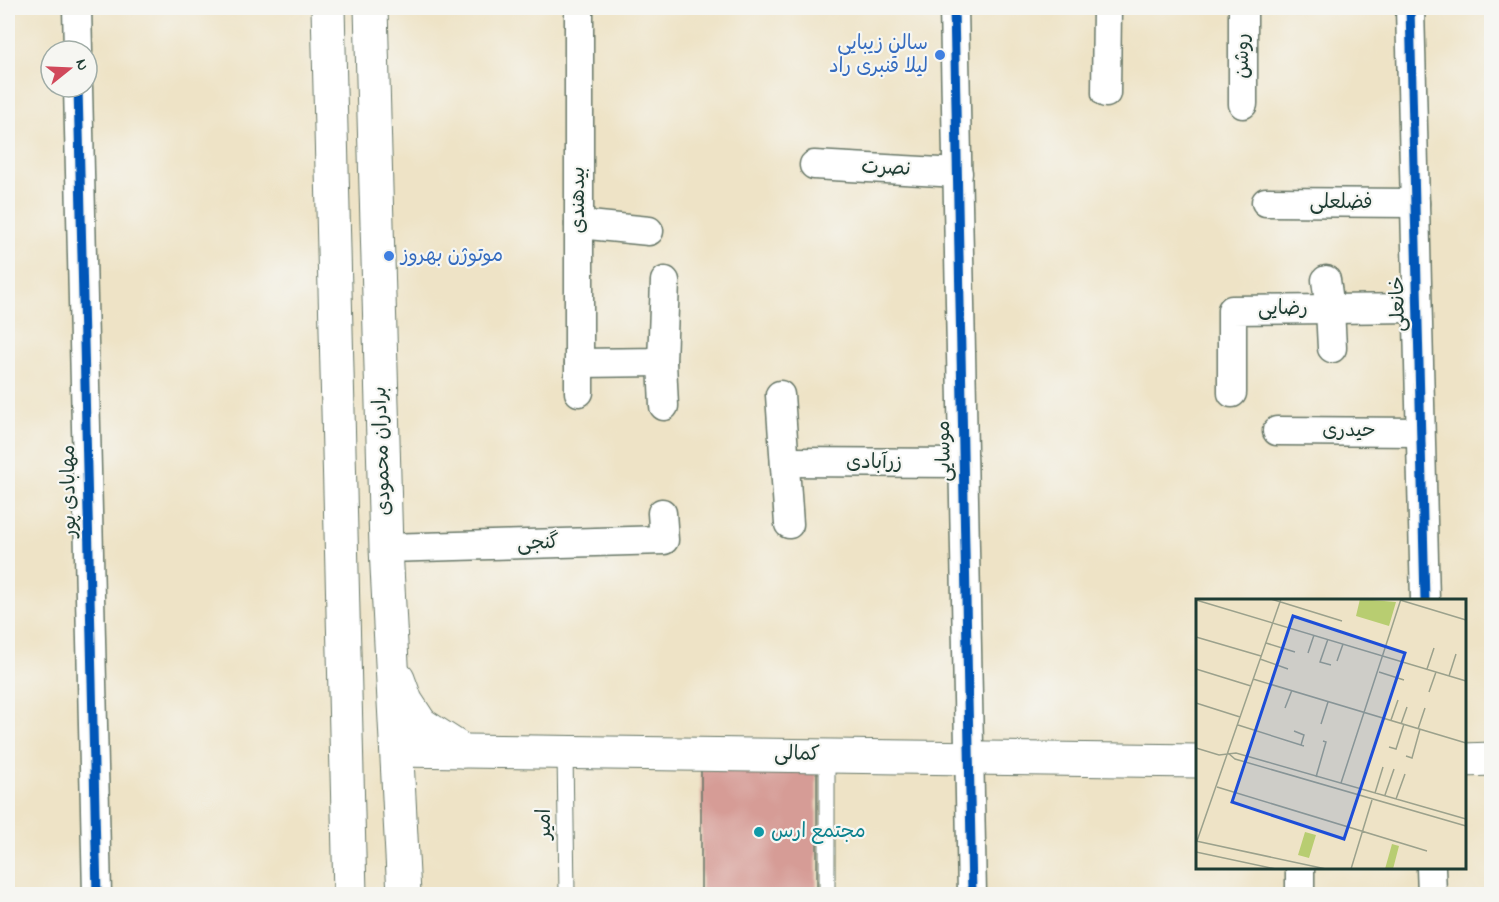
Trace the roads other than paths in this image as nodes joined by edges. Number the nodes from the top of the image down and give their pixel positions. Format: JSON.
{"nodes":[{"id":1,"x":77,"y":8,"type":"edge"},
{"id":2,"x":328,"y":8,"type":"edge"},
{"id":3,"x":371,"y":8,"type":"edge"},
{"id":4,"x":579,"y":8,"type":"edge"},
{"id":5,"x":954,"y":8,"type":"edge"},
{"id":6,"x":1107,"y":8,"type":"edge"},
{"id":7,"x":1243,"y":8,"type":"edge"},
{"id":8,"x":1410,"y":8,"type":"edge"},
{"id":9,"x":78,"y":39,"type":"edge"},
{"id":10,"x":1106,"y":93,"type":"dead end"},
{"id":11,"x":78,"y":99,"type":"edge"},
{"id":12,"x":1243,"y":104,"type":"dead end"},
{"id":13,"x":814,"y":165,"type":"dead end"},
{"id":14,"x":958,"y":173,"type":"junction"},
{"id":15,"x":1266,"y":202,"type":"dead end"},
{"id":16,"x":1415,"y":203,"type":"junction"},
{"id":17,"x":579,"y":224,"type":"junction"},
{"id":18,"x":649,"y":231,"type":"dead end"},
{"id":19,"x":1326,"y":280,"type":"dead end"},
{"id":20,"x":665,"y":281,"type":"dead end"},
{"id":21,"x":1417,"y":308,"type":"junction"},
{"id":22,"x":1330,"y":309,"type":"junction"},
{"id":23,"x":1332,"y":348,"type":"dead end"},
{"id":24,"x":662,"y":362,"type":"junction"},
{"id":25,"x":579,"y":363,"type":"junction"},
{"id":26,"x":579,"y":392,"type":"dead end"},
{"id":27,"x":1232,"y":393,"type":"dead end"},
{"id":28,"x":780,"y":395,"type":"dead end"},
{"id":29,"x":664,"y":406,"type":"dead end"},
{"id":30,"x":1277,"y":431,"type":"dead end"},
{"id":31,"x":1420,"y":432,"type":"junction"},
{"id":32,"x":785,"y":462,"type":"junction"},
{"id":33,"x":963,"y":463,"type":"junction"},
{"id":34,"x":662,"y":513,"type":"dead end"},
{"id":35,"x":789,"y":524,"type":"dead end"},
{"id":36,"x":386,"y":548,"type":"junction"},
{"id":37,"x":1425,"y":599,"type":"edge"},
{"id":38,"x":392,"y":660,"type":"junction"},
{"id":39,"x":397,"y":750,"type":"junction"},
{"id":40,"x":463,"y":751,"type":"junction"},
{"id":41,"x":566,"y":753,"type":"junction"},
{"id":42,"x":827,"y":755,"type":"junction"},
{"id":43,"x":969,"y":757,"type":"junction"},
{"id":44,"x":1491,"y":759,"type":"edge"},
{"id":45,"x":1466,"y":760,"type":"edge"},
{"id":46,"x":1196,"y":761,"type":"edge"},
{"id":47,"x":1300,"y":869,"type":"edge"},
{"id":48,"x":1431,"y":869,"type":"edge"},
{"id":49,"x":97,"y":894,"type":"edge"},
{"id":50,"x":350,"y":894,"type":"edge"},
{"id":51,"x":404,"y":894,"type":"edge"},
{"id":52,"x":567,"y":894,"type":"edge"},
{"id":53,"x":827,"y":894,"type":"edge"},
{"id":54,"x":972,"y":894,"type":"edge"},
{"id":55,"x":1300,"y":894,"type":"edge"},
{"id":56,"x":1432,"y":894,"type":"edge"}],
"edges":[{"from":1,"to":9,"type":"street"},
{"from":2,"to":50,"type":"main road"},
{"from":3,"to":36,"type":"main road","name":"برادران محمودی"},
{"from":4,"to":17,"type":"street","name":"بیدهندی"},
{"from":5,"to":14,"type":"street","name":"موسایی"},
{"from":6,"to":10,"type":"street"},
{"from":7,"to":12,"type":"street","name":"روشن"},
{"from":8,"to":16,"type":"street","name":"خانعلی"},
{"from":11,"to":49,"type":"street","name":"مهابادی پور"},
{"from":13,"to":14,"type":"street","name":"نصرت"},
{"from":14,"to":33,"type":"street","name":"موسایی"},
{"from":15,"to":16,"type":"street","name":"فضلعلی"},
{"from":16,"to":21,"type":"street","name":"خانعلی"},
{"from":17,"to":18,"type":"street"},
{"from":17,"to":25,"type":"street","name":"بیدهندی"},
{"from":19,"to":22,"type":"street"},
{"from":20,"to":24,"type":"street"},
{"from":21,"to":22,"type":"street","name":"رضایی"},
{"from":21,"to":31,"type":"street","name":"خانعلی"},
{"from":22,"to":23,"type":"street"},
{"from":22,"to":27,"type":"street","name":"رضایی"},
{"from":24,"to":25,"type":"street"},
{"from":24,"to":29,"type":"street"},
{"from":25,"to":26,"type":"street","name":"بیدهندی"},
{"from":28,"to":32,"type":"street"},
{"from":30,"to":31,"type":"street","name":"حیدری"},
{"from":31,"to":37,"type":"street","name":"خانعلی"},
{"from":32,"to":33,"type":"street","name":"زرآبادی"},
{"from":32,"to":35,"type":"street"},
{"from":33,"to":43,"type":"street","name":"موسایی"},
{"from":34,"to":36,"type":"street","name":"گنجی"},
{"from":36,"to":38,"type":"main road","name":"برادران محمودی"},
{"from":38,"to":39,"type":"main road","name":"برادران محمودی"},
{"from":38,"to":40,"type":"main road"},
{"from":39,"to":40,"type":"main road","name":"کمالی"},
{"from":39,"to":51,"type":"main road","name":"برادران محمودی"},
{"from":40,"to":41,"type":"main road","name":"کمالی"},
{"from":41,"to":42,"type":"main road","name":"کمالی"},
{"from":41,"to":52,"type":"lane","name":"امیر"},
{"from":42,"to":43,"type":"main road","name":"کمالی"},
{"from":42,"to":53,"type":"lane"},
{"from":43,"to":46,"type":"main road","name":"کمالی"},
{"from":43,"to":54,"type":"street","name":"موسایی"},
{"from":44,"to":45,"type":"main road"},
{"from":47,"to":55,"type":"street"},
{"from":48,"to":56,"type":"street"}]}
